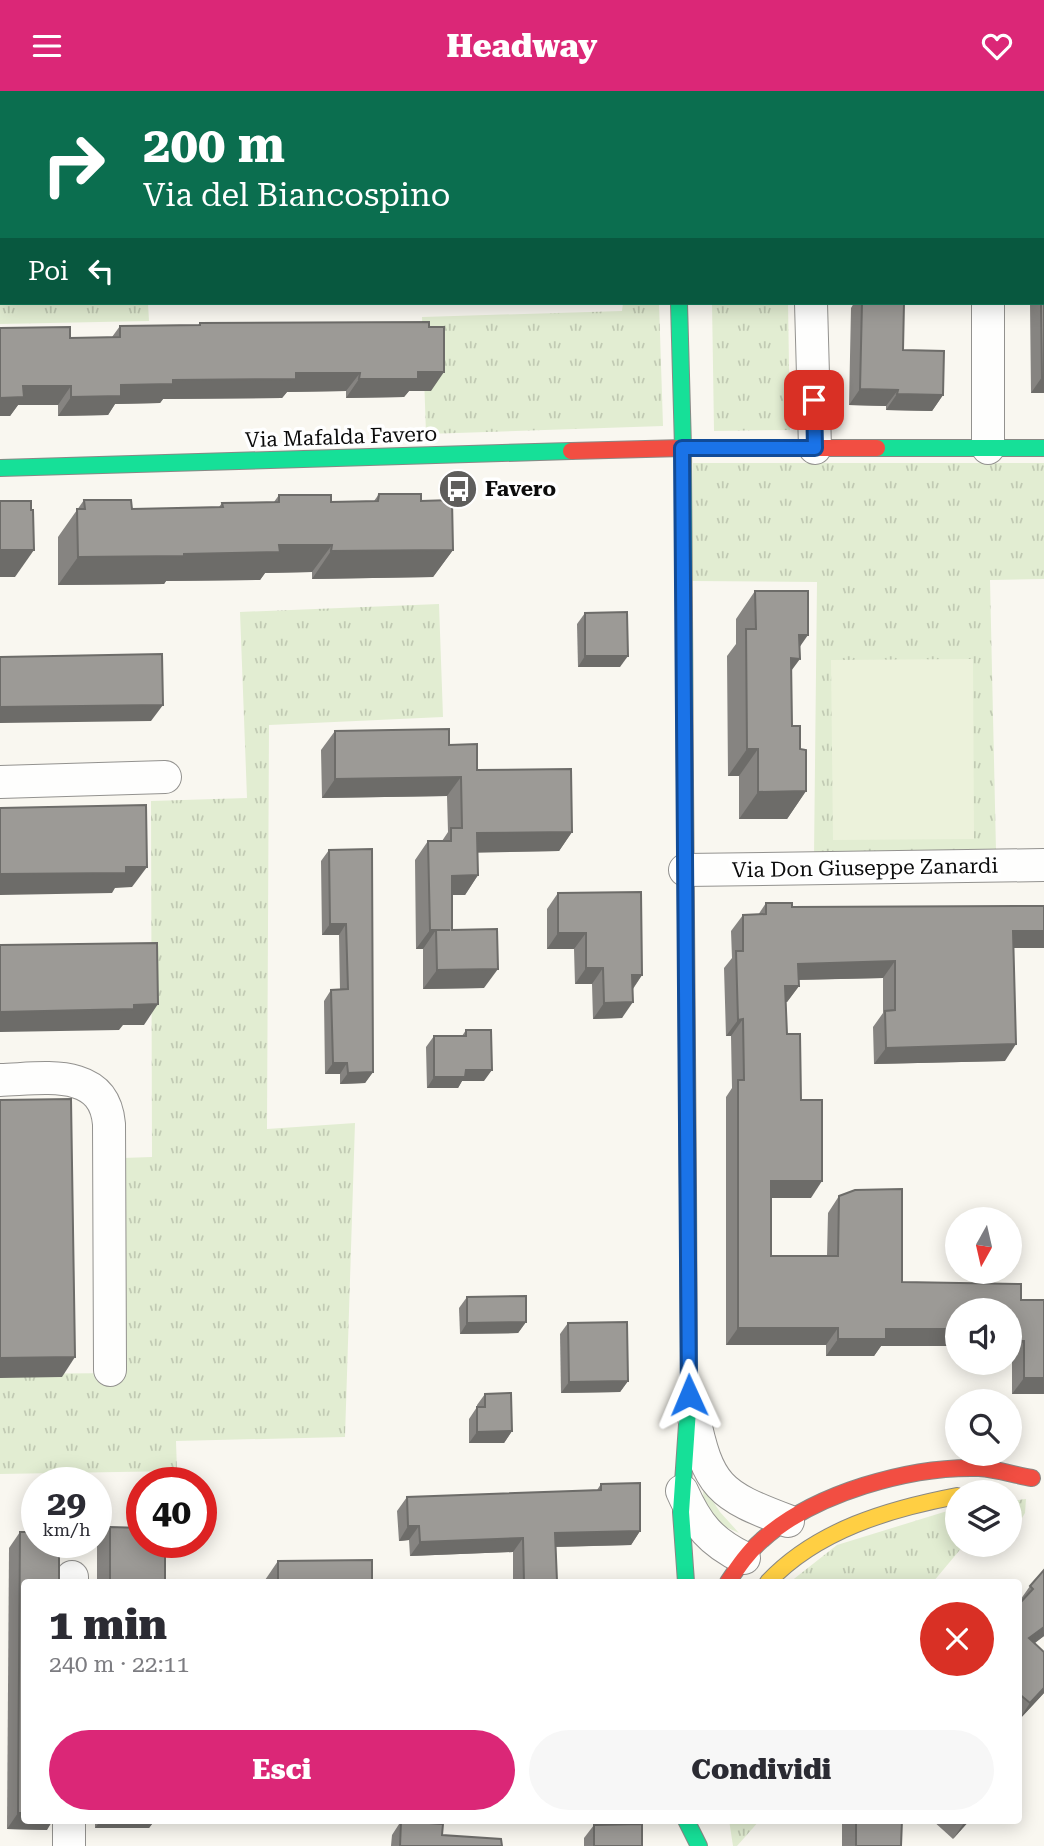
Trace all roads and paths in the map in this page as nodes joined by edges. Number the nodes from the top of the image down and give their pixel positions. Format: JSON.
{"nodes":[{"id":1,"x":679,"y":305,"type":"edge"},
{"id":2,"x":811,"y":305,"type":"edge"},
{"id":3,"x":988,"y":305,"type":"edge"},
{"id":4,"x":682,"y":448,"type":"junction"},
{"id":5,"x":815,"y":448,"type":"junction"},
{"id":6,"x":988,"y":448,"type":"junction"},
{"id":7,"x":1044,"y":448,"type":"edge"},
{"id":8,"x":0,"y":468,"type":"edge"},
{"id":9,"x":166,"y":777,"type":"dead end"},
{"id":10,"x":0,"y":782,"type":"edge"},
{"id":11,"x":1044,"y":865,"type":"edge"},
{"id":12,"x":685,"y":870,"type":"junction"},
{"id":13,"x":0,"y":1080,"type":"edge"},
{"id":14,"x":110,"y":1370,"type":"dead end"},
{"id":15,"x":689,"y":1395,"type":"junction"},
{"id":16,"x":710,"y":1473,"type":"junction"},
{"id":17,"x":1038,"y":1478,"type":"edge"},
{"id":18,"x":682,"y":1491,"type":"junction"},
{"id":19,"x":945,"y":1498,"type":"edge"},
{"id":20,"x":788,"y":1521,"type":"junction"},
{"id":21,"x":736,"y":1570,"type":"edge"},
{"id":22,"x":686,"y":1579,"type":"edge"},
{"id":23,"x":762,"y":1579,"type":"edge"},
{"id":24,"x":770,"y":1579,"type":"edge"},
{"id":25,"x":69,"y":1824,"type":"edge"},
{"id":26,"x":689,"y":1824,"type":"edge"},
{"id":27,"x":704,"y":1842,"type":"edge"},
{"id":28,"x":69,"y":1846,"type":"edge"}],
"edges":[{"from":1,"to":4,"type":"street"},
{"from":2,"to":5,"type":"street"},
{"from":3,"to":6,"type":"street"},
{"from":4,"to":5,"type":"street","name":"Via Mafalda Favero"},
{"from":4,"to":8,"type":"street","name":"Via Mafalda Favero"},
{"from":4,"to":12,"type":"street"},
{"from":5,"to":6,"type":"street","name":"Via Mafalda Favero"},
{"from":6,"to":7,"type":"street","name":"Via Mafalda Favero"},
{"from":9,"to":10,"type":"street"},
{"from":11,"to":12,"type":"street","name":"Via Don Giuseppe Zanardi"},
{"from":12,"to":15,"type":"street"},
{"from":13,"to":14,"type":"street"},
{"from":15,"to":16,"type":"street"},
{"from":15,"to":18,"type":"street"},
{"from":16,"to":20,"type":"street"},
{"from":16,"to":21,"type":"street"},
{"from":17,"to":20,"type":"street"},
{"from":18,"to":21,"type":"street"},
{"from":18,"to":22,"type":"street"},
{"from":19,"to":24,"type":"street"},
{"from":20,"to":21,"type":"street"},
{"from":21,"to":23,"type":"street"},
{"from":25,"to":28,"type":"street"},
{"from":26,"to":27,"type":"street"}]}
